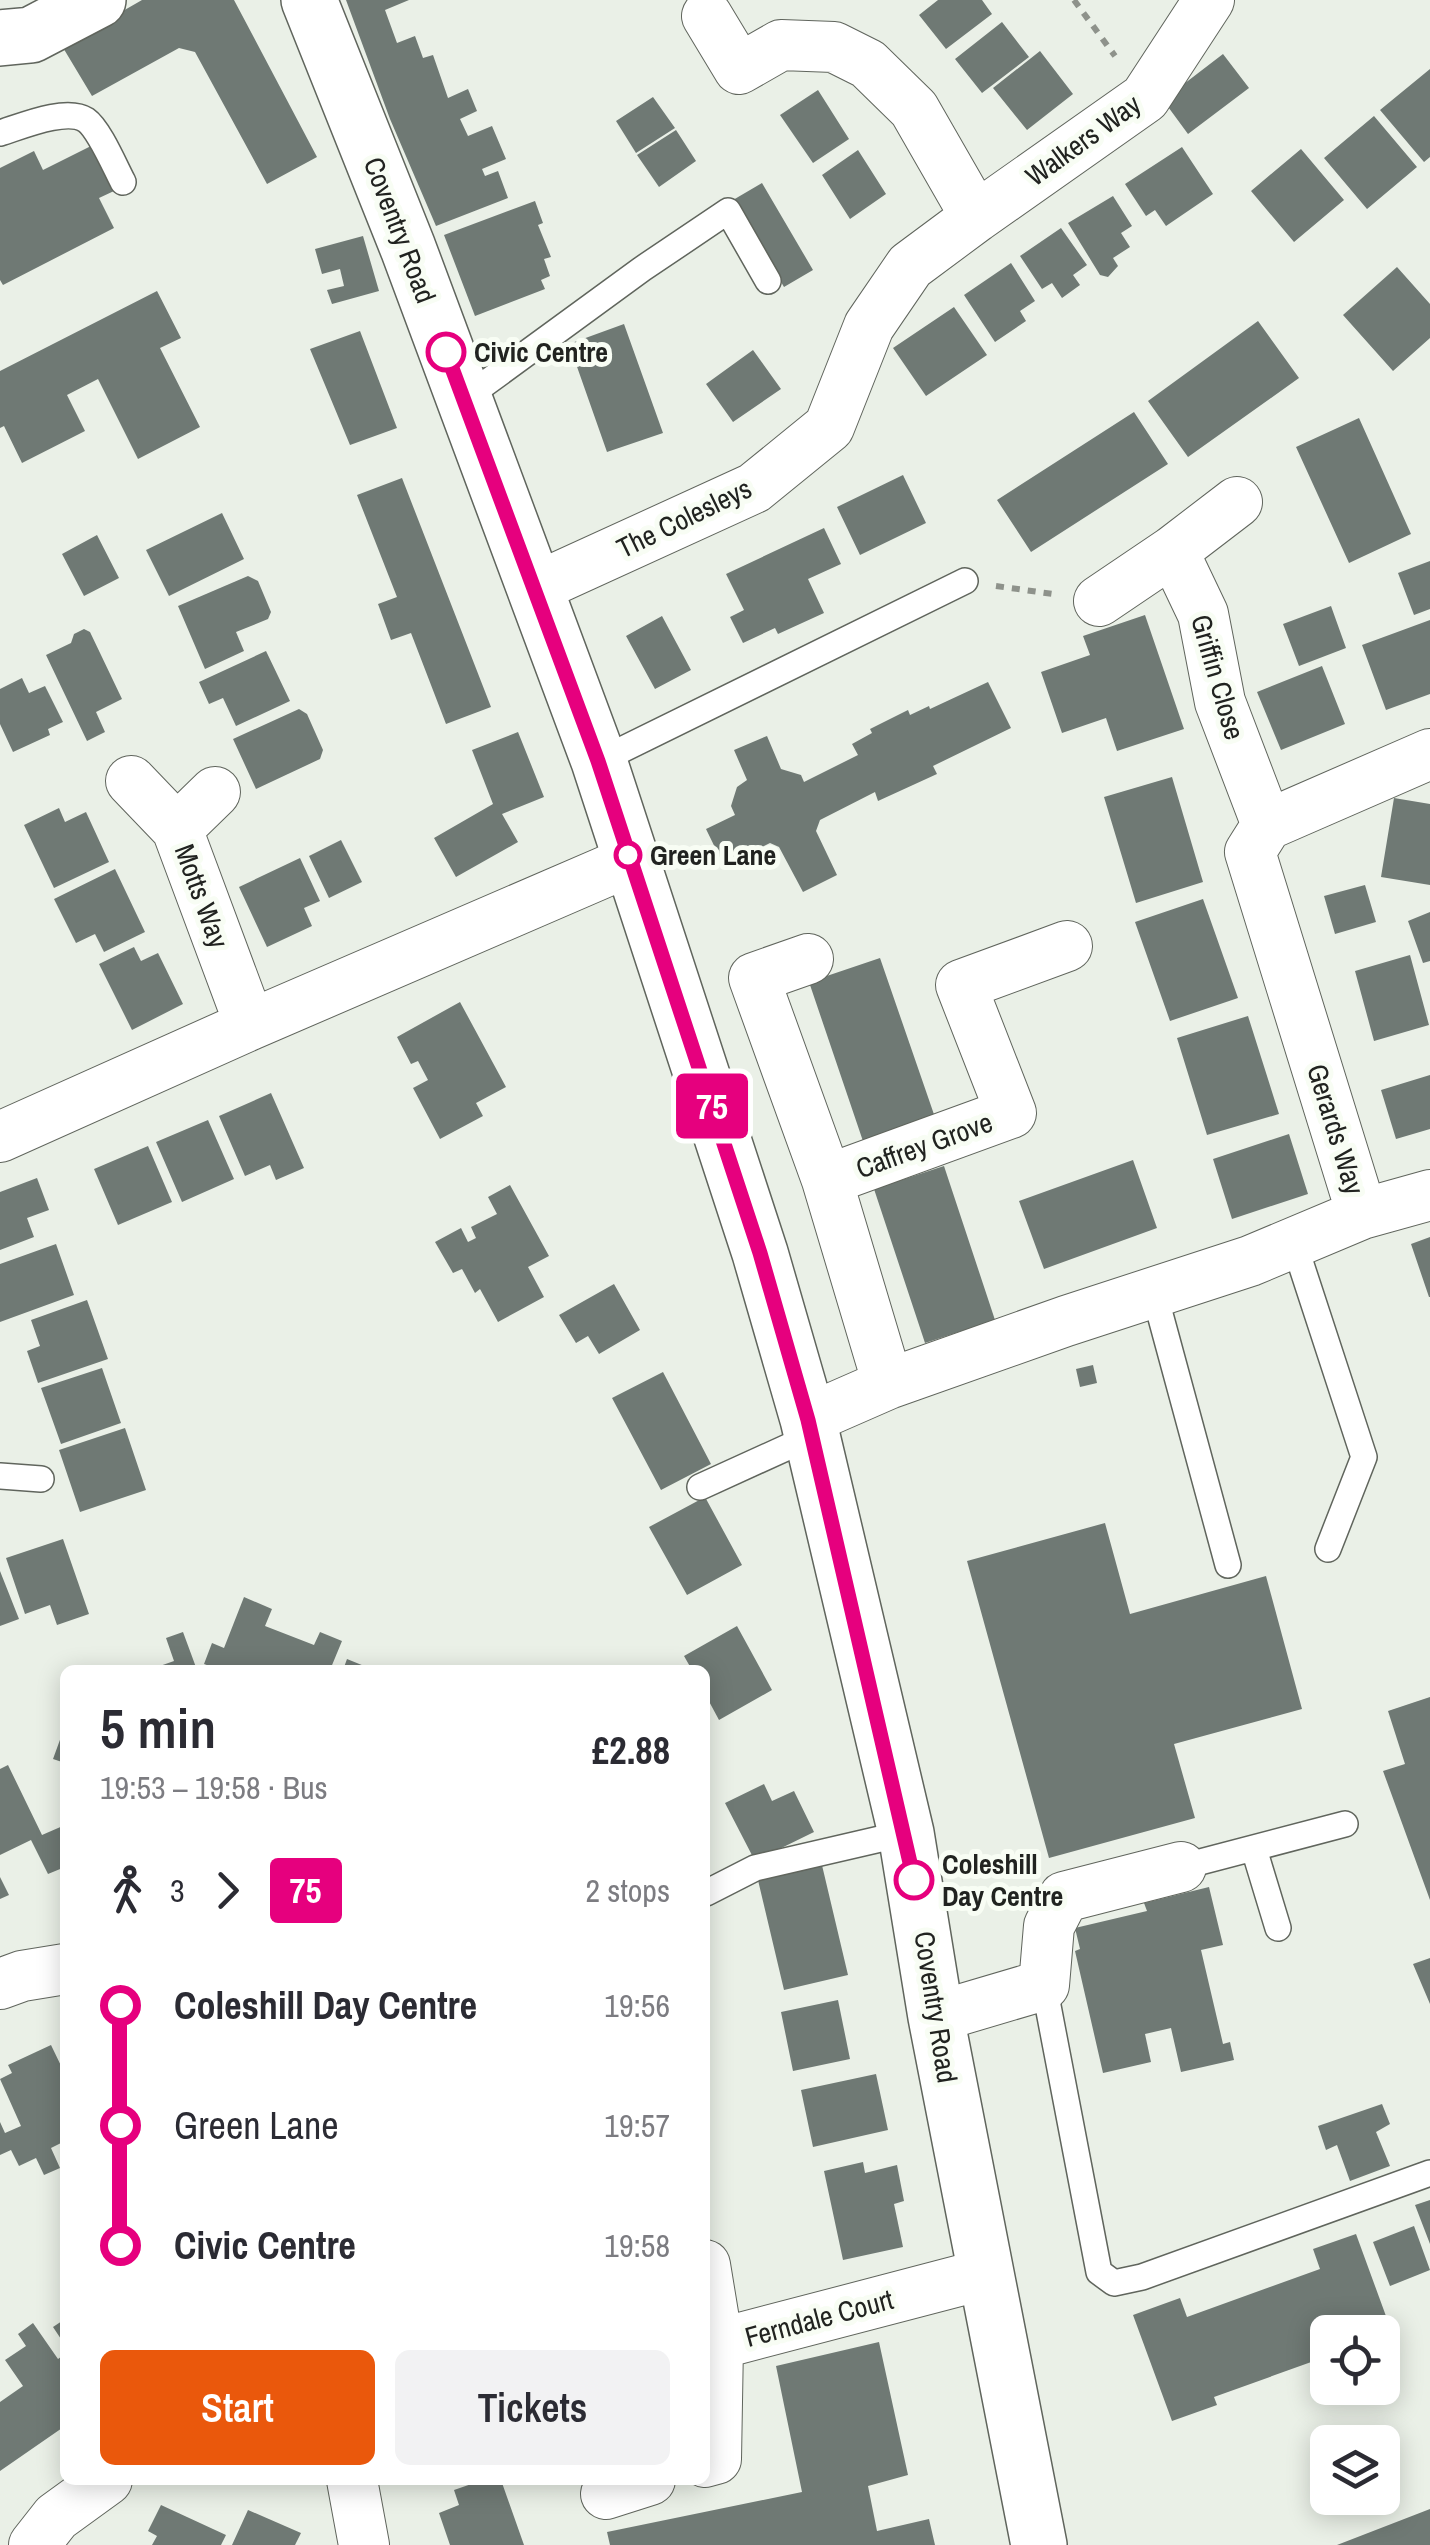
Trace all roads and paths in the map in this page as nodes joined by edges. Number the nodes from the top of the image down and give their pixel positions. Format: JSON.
{"nodes":[{"id":1,"x":98,"y":0,"type":"edge"},
{"id":2,"x":310,"y":0,"type":"edge"},
{"id":3,"x":1074,"y":0,"type":"edge"},
{"id":4,"x":1209,"y":0,"type":"edge"},
{"id":5,"x":708,"y":16,"type":"dead end"},
{"id":6,"x":0,"y":38,"type":"edge"},
{"id":7,"x":1145,"y":98,"type":"junction"},
{"id":8,"x":0,"y":134,"type":"edge"},
{"id":9,"x":123,"y":182,"type":"dead end"},
{"id":10,"x":976,"y":217,"type":"junction"},
{"id":11,"x":768,"y":280,"type":"dead end"},
{"id":12,"x":464,"y":399,"type":"junction"},
{"id":13,"x":1237,"y":502,"type":"dead end"},
{"id":14,"x":1172,"y":551,"type":"junction"},
{"id":15,"x":966,"y":581,"type":"joint"},
{"id":16,"x":534,"y":588,"type":"junction"},
{"id":17,"x":1099,"y":601,"type":"joint"},
{"id":18,"x":1430,"y":754,"type":"edge"},
{"id":19,"x":598,"y":761,"type":"junction"},
{"id":20,"x":131,"y":781,"type":"dead end"},
{"id":21,"x":214,"y":792,"type":"dead end"},
{"id":22,"x":1267,"y":825,"type":"junction"},
{"id":23,"x":177,"y":829,"type":"junction"},
{"id":24,"x":630,"y":861,"type":"junction"},
{"id":25,"x":1067,"y":946,"type":"dead end"},
{"id":26,"x":808,"y":959,"type":"dead end"},
{"id":27,"x":250,"y":1025,"type":"junction"},
{"id":28,"x":0,"y":1138,"type":"edge"},
{"id":29,"x":827,"y":1180,"type":"junction"},
{"id":30,"x":1430,"y":1195,"type":"edge"},
{"id":31,"x":1362,"y":1214,"type":"junction"},
{"id":32,"x":1294,"y":1243,"type":"junction"},
{"id":33,"x":1154,"y":1292,"type":"junction"},
{"id":34,"x":888,"y":1384,"type":"junction"},
{"id":35,"x":810,"y":1428,"type":"junction"},
{"id":36,"x":0,"y":1476,"type":"edge"},
{"id":37,"x":41,"y":1479,"type":"dead end"},
{"id":38,"x":700,"y":1488,"type":"dead end"},
{"id":39,"x":1328,"y":1549,"type":"dead end"},
{"id":40,"x":1228,"y":1565,"type":"dead end"},
{"id":41,"x":1344,"y":1824,"type":"dead end"},
{"id":42,"x":906,"y":1834,"type":"junction"},
{"id":43,"x":1254,"y":1848,"type":"junction"},
{"id":44,"x":1182,"y":1867,"type":"joint"},
{"id":45,"x":710,"y":1891,"type":"edge"},
{"id":46,"x":1278,"y":1928,"type":"dead end"},
{"id":47,"x":60,"y":1970,"type":"edge"},
{"id":48,"x":0,"y":1984,"type":"edge"},
{"id":49,"x":1044,"y":1984,"type":"junction"},
{"id":50,"x":936,"y":2017,"type":"junction"},
{"id":51,"x":1430,"y":2173,"type":"edge"},
{"id":52,"x":984,"y":2274,"type":"junction"},
{"id":53,"x":710,"y":2295,"type":"edge"},
{"id":54,"x":718,"y":2344,"type":"junction"},
{"id":55,"x":710,"y":2461,"type":"edge"},
{"id":56,"x":100,"y":2485,"type":"edge"},
{"id":57,"x":353,"y":2485,"type":"edge"},
{"id":58,"x":34,"y":2545,"type":"edge"},
{"id":59,"x":364,"y":2545,"type":"edge"},
{"id":60,"x":1038,"y":2545,"type":"edge"}],
"edges":[{"from":1,"to":6,"type":"main road"},
{"from":2,"to":12,"type":"main road","name":"Coventry Road"},
{"from":3,"to":7,"type":"path"},
{"from":4,"to":7,"type":"street","name":"Walkers Way"},
{"from":5,"to":10,"type":"street"},
{"from":7,"to":10,"type":"street","name":"Walkers Way"},
{"from":8,"to":9,"type":"lane"},
{"from":10,"to":16,"type":"street","name":"The Colesleys"},
{"from":11,"to":12,"type":"lane"},
{"from":12,"to":16,"type":"main road","name":"Coventry Road"},
{"from":13,"to":14,"type":"street"},
{"from":14,"to":17,"type":"street"},
{"from":14,"to":22,"type":"street","name":"Griffin Close"},
{"from":15,"to":17,"type":"path"},
{"from":15,"to":19,"type":"lane"},
{"from":16,"to":19,"type":"main road","name":"Coventry Road"},
{"from":18,"to":22,"type":"street"},
{"from":19,"to":24,"type":"main road","name":"Coventry Road"},
{"from":20,"to":23,"type":"street","name":"Motts Way"},
{"from":21,"to":23,"type":"street"},
{"from":22,"to":31,"type":"street","name":"Gerards Way"},
{"from":23,"to":27,"type":"street","name":"Motts Way"},
{"from":24,"to":27,"type":"street"},
{"from":24,"to":35,"type":"main road","name":"Coventry Road"},
{"from":25,"to":29,"type":"street","name":"Caffrey Grove"},
{"from":26,"to":29,"type":"street","name":"Caffrey Grove"},
{"from":27,"to":28,"type":"street"},
{"from":29,"to":34,"type":"street","name":"Caffrey Grove"},
{"from":30,"to":31,"type":"street"},
{"from":31,"to":32,"type":"street","name":"Gerards Way"},
{"from":32,"to":33,"type":"street","name":"Gerards Way"},
{"from":32,"to":39,"type":"lane"},
{"from":33,"to":34,"type":"street","name":"Gerards Way"},
{"from":33,"to":40,"type":"lane"},
{"from":34,"to":35,"type":"street","name":"Gerards Way"},
{"from":35,"to":38,"type":"lane"},
{"from":35,"to":42,"type":"main road","name":"Coventry Road"},
{"from":36,"to":37,"type":"lane"},
{"from":41,"to":43,"type":"lane"},
{"from":42,"to":45,"type":"lane"},
{"from":42,"to":50,"type":"main road","name":"Coventry Road"},
{"from":43,"to":44,"type":"lane"},
{"from":43,"to":46,"type":"lane"},
{"from":44,"to":49,"type":"street"},
{"from":47,"to":48,"type":"street"},
{"from":49,"to":50,"type":"street"},
{"from":49,"to":51,"type":"lane"},
{"from":50,"to":52,"type":"main road","name":"Coventry Road"},
{"from":52,"to":54,"type":"street","name":"Ferndale Court"},
{"from":52,"to":60,"type":"main road","name":"Coventry Road"},
{"from":53,"to":54,"type":"street"},
{"from":54,"to":55,"type":"street","name":"Ferndale Court"},
{"from":56,"to":58,"type":"street"},
{"from":57,"to":59,"type":"street"}]}
